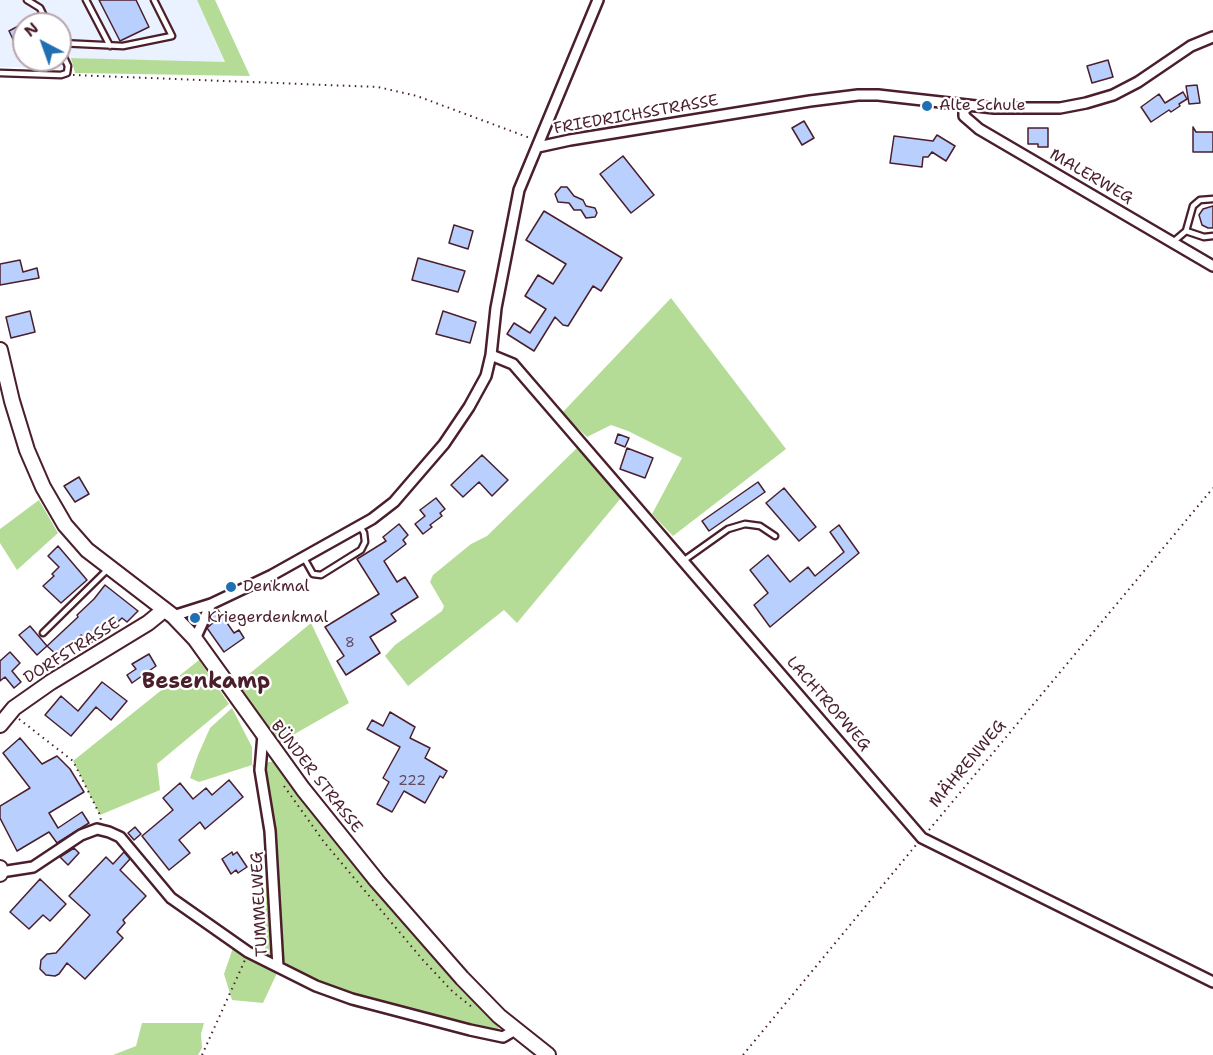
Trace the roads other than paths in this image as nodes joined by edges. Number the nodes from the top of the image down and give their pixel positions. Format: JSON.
{"nodes":[{"id":1,"x":27,"y":0,"type":"edge"},
{"id":2,"x":86,"y":0,"type":"edge"},
{"id":3,"x":154,"y":0,"type":"edge"},
{"id":4,"x":598,"y":0,"type":"edge"},
{"id":5,"x":42,"y":12,"type":"edge"},
{"id":6,"x":1213,"y":37,"type":"edge"},
{"id":7,"x":72,"y":43,"type":"edge"},
{"id":8,"x":110,"y":46,"type":"junction"},
{"id":9,"x":0,"y":72,"type":"edge"},
{"id":10,"x":67,"y":72,"type":"edge"},
{"id":11,"x":964,"y":106,"type":"junction"},
{"id":12,"x":539,"y":145,"type":"junction"},
{"id":13,"x":1213,"y":199,"type":"edge"},
{"id":14,"x":1186,"y":231,"type":"junction"},
{"id":15,"x":1213,"y":236,"type":"edge"},
{"id":16,"x":1173,"y":242,"type":"junction"},
{"id":17,"x":1213,"y":266,"type":"edge"},
{"id":18,"x":0,"y":350,"type":"edge"},
{"id":19,"x":491,"y":355,"type":"junction"},
{"id":20,"x":360,"y":526,"type":"junction"},
{"id":21,"x":775,"y":536,"type":"dead end"},
{"id":22,"x":304,"y":558,"type":"junction"},
{"id":23,"x":683,"y":561,"type":"junction"},
{"id":24,"x":110,"y":567,"type":"junction"},
{"id":25,"x":211,"y":604,"type":"junction"},
{"id":26,"x":169,"y":613,"type":"junction"},
{"id":27,"x":43,"y":633,"type":"dead end"},
{"id":28,"x":195,"y":639,"type":"junction"},
{"id":29,"x":0,"y":724,"type":"edge"},
{"id":30,"x":263,"y":735,"type":"junction"},
{"id":31,"x":0,"y":871,"type":"edge"},
{"id":32,"x":278,"y":967,"type":"junction"},
{"id":33,"x":1213,"y":982,"type":"edge"},
{"id":34,"x":515,"y":1030,"type":"junction"},
{"id":35,"x":548,"y":1055,"type":"edge"}],
"edges":[{"from":1,"to":5,"type":"lane"},
{"from":2,"to":8,"type":"lane"},
{"from":3,"to":8,"type":"lane"},
{"from":4,"to":12,"type":"street"},
{"from":6,"to":11,"type":"street","name":"FRIEDRICHSSTRASSE"},
{"from":7,"to":8,"type":"lane"},
{"from":9,"to":10,"type":"lane"},
{"from":11,"to":12,"type":"street","name":"FRIEDRICHSSTRASSE"},
{"from":11,"to":16,"type":"street","name":"MALERWEG"},
{"from":12,"to":19,"type":"street","name":"FRIEDRICHSSTRASSE"},
{"from":13,"to":14,"type":"lane"},
{"from":14,"to":15,"type":"lane"},
{"from":14,"to":16,"type":"lane"},
{"from":16,"to":17,"type":"street","name":"MALERWEG"},
{"from":18,"to":24,"type":"main road","name":"BÜNDER STRASSE"},
{"from":19,"to":20,"type":"street","name":"FRIEDRICHSSTRASSE"},
{"from":19,"to":23,"type":"street","name":"LACHTROPWEG"},
{"from":20,"to":22,"type":"street","name":"FRIEDRICHSSTRASSE"},
{"from":20,"to":22,"type":"lane"},
{"from":21,"to":23,"type":"lane"},
{"from":22,"to":25,"type":"street","name":"FRIEDRICHSSTRASSE"},
{"from":23,"to":33,"type":"street","name":"LACHTROPWEG"},
{"from":24,"to":26,"type":"main road","name":"BÜNDER STRASSE"},
{"from":24,"to":27,"type":"lane"},
{"from":25,"to":26,"type":"street","name":"FRIEDRICHSSTRASSE"},
{"from":25,"to":28,"type":"street"},
{"from":26,"to":28,"type":"main road","name":"BÜNDER STRASSE"},
{"from":26,"to":29,"type":"main road","name":"DORFSTRASSE"},
{"from":28,"to":30,"type":"main road","name":"BÜNDER STRASSE"},
{"from":30,"to":32,"type":"street","name":"TUMMELWEG"},
{"from":30,"to":34,"type":"main road","name":"BÜNDER STRASSE"},
{"from":31,"to":32,"type":"street"},
{"from":32,"to":34,"type":"street","name":"TUMMELWEG"},
{"from":34,"to":35,"type":"main road","name":"BÜNDER STRASSE"}]}
